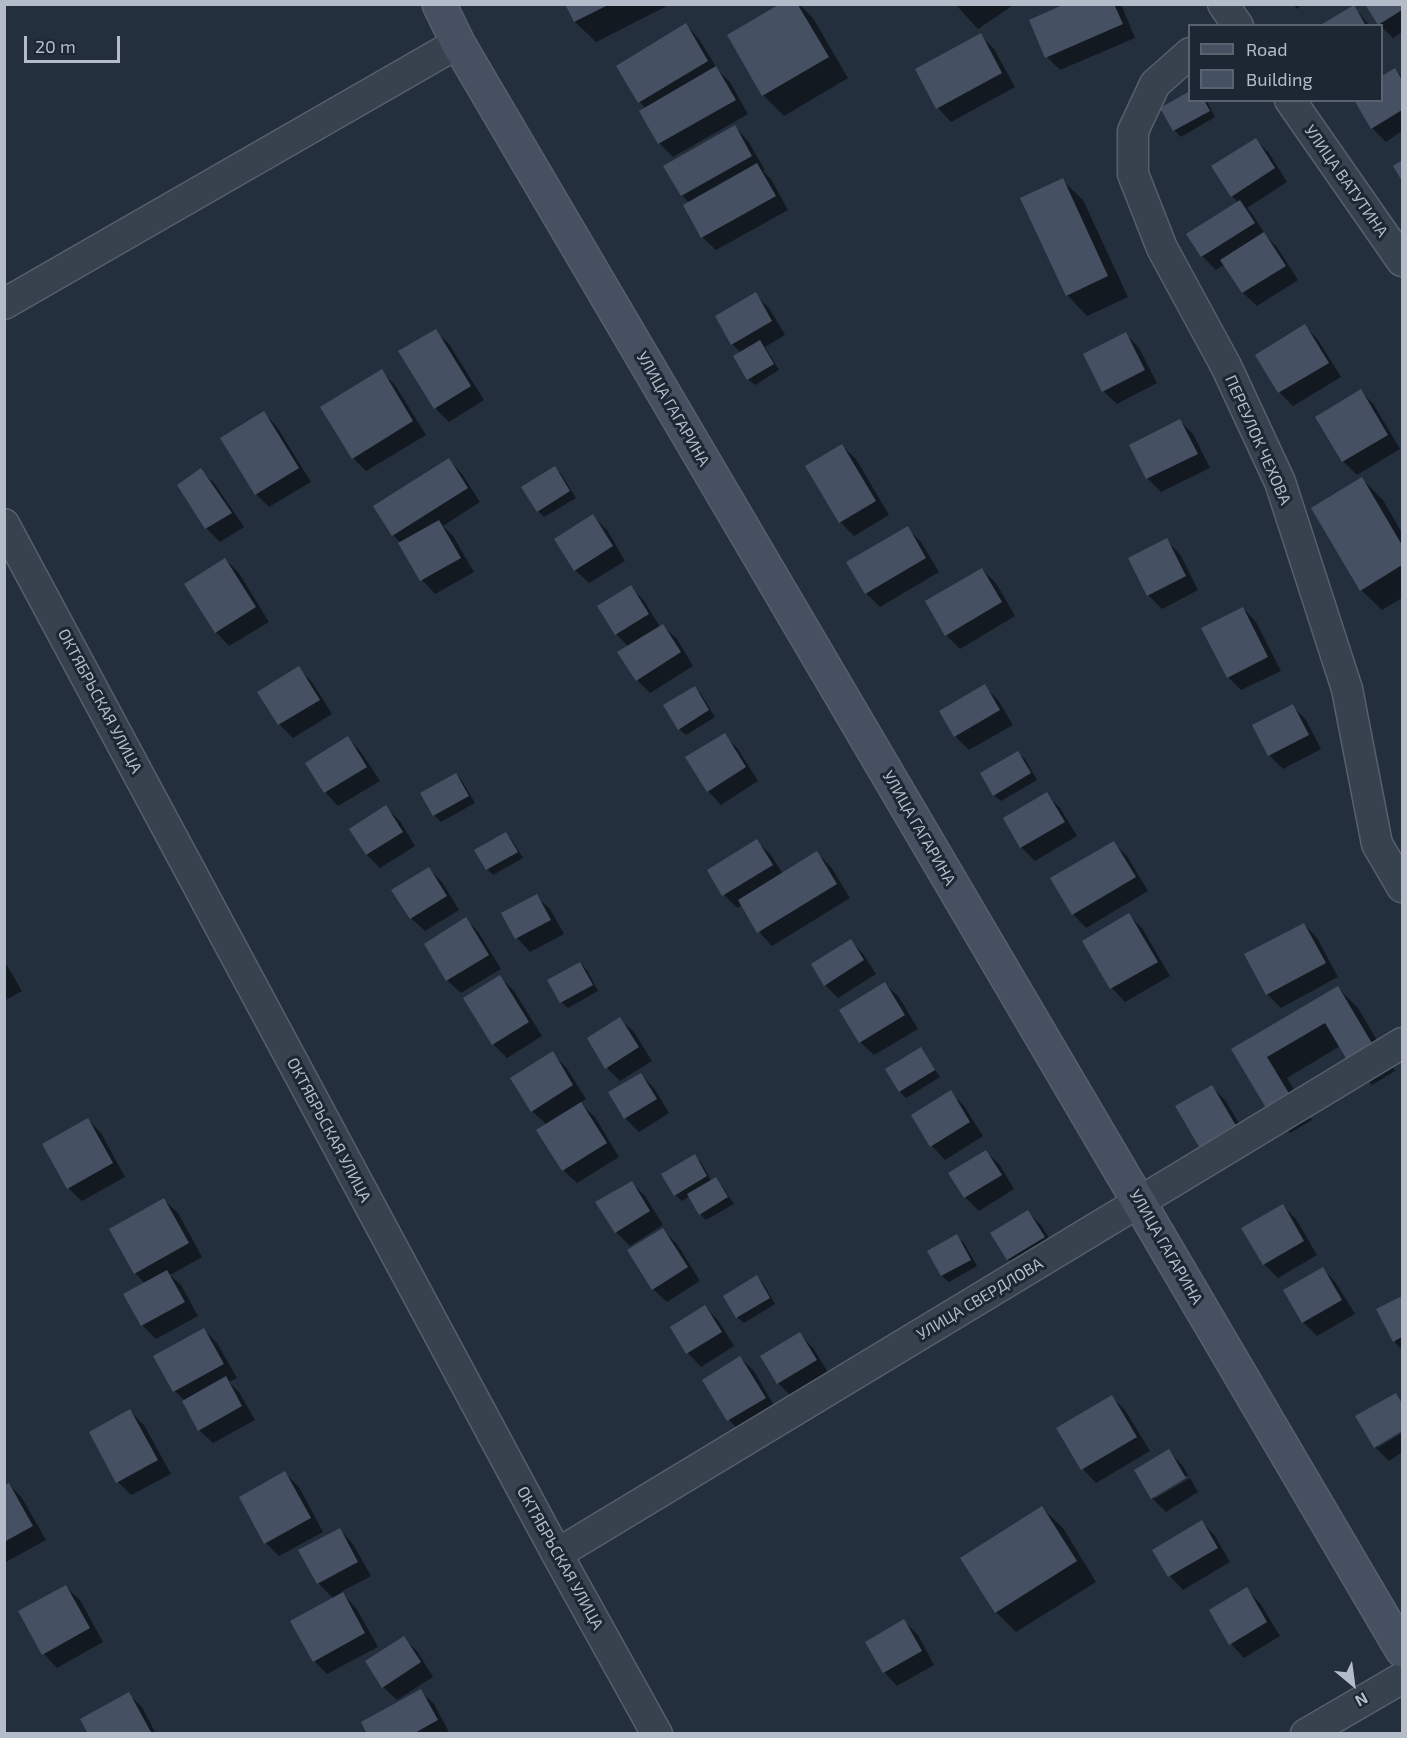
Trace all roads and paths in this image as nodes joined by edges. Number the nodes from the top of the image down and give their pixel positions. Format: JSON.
{"nodes":[{"id":1,"x":439,"y":4,"type":"edge"},
{"id":2,"x":458,"y":43,"type":"junction"},
{"id":3,"x":1188,"y":55,"type":"edge"},
{"id":4,"x":1291,"y":102,"type":"edge"},
{"id":5,"x":1402,"y":261,"type":"edge"},
{"id":6,"x":4,"y":304,"type":"edge"},
{"id":7,"x":4,"y":524,"type":"edge"},
{"id":8,"x":1402,"y":887,"type":"edge"},
{"id":9,"x":1402,"y":1043,"type":"edge"},
{"id":10,"x":1139,"y":1202,"type":"junction"},
{"id":11,"x":557,"y":1554,"type":"junction"},
{"id":12,"x":1402,"y":1650,"type":"edge"},
{"id":13,"x":1402,"y":1678,"type":"edge"},
{"id":14,"x":657,"y":1734,"type":"edge"},
{"id":15,"x":1306,"y":1734,"type":"edge"}],
"edges":[{"from":1,"to":2,"type":"main road","name":"УЛИЦА ГАГАРИНА"},
{"from":2,"to":6,"type":"street"},
{"from":2,"to":10,"type":"main road","name":"УЛИЦА ГАГАРИНА"},
{"from":3,"to":8,"type":"street","name":"ПЕРЕУЛОК ЧЕХОВА"},
{"from":4,"to":5,"type":"street","name":"УЛИЦА ВАТУТИНА"},
{"from":7,"to":11,"type":"street","name":"ОКТЯБРЬСКАЯ УЛИЦА"},
{"from":9,"to":10,"type":"street","name":"УЛИЦА СВЕРДЛОВА"},
{"from":10,"to":11,"type":"street","name":"УЛИЦА СВЕРДЛОВА"},
{"from":10,"to":12,"type":"main road","name":"УЛИЦА ГАГАРИНА"},
{"from":11,"to":14,"type":"street","name":"ОКТЯБРЬСКАЯ УЛИЦА"},
{"from":13,"to":15,"type":"street"}]}
